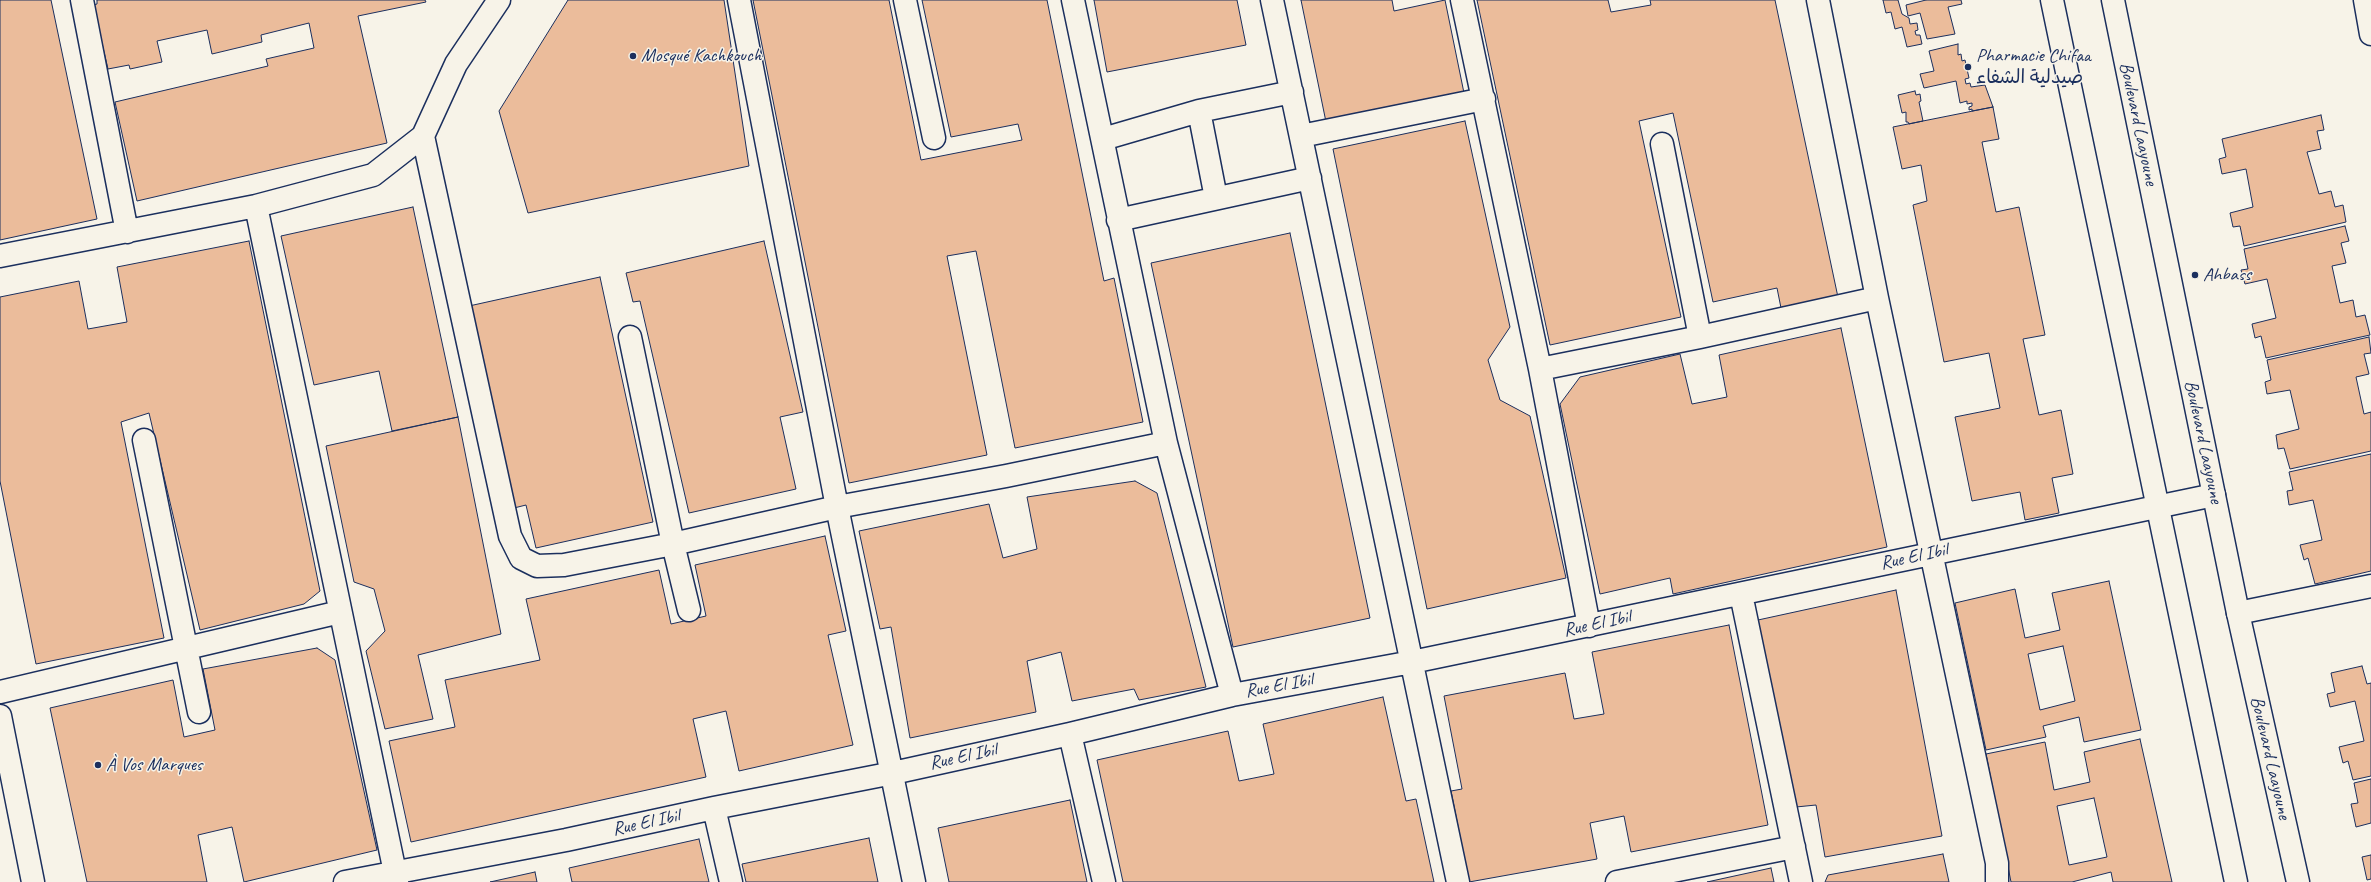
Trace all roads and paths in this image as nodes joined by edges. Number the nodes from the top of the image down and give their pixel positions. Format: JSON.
{"nodes":[{"id":1,"x":82,"y":0,"type":"edge"},
{"id":2,"x":499,"y":0,"type":"edge"},
{"id":3,"x":740,"y":0,"type":"edge"},
{"id":4,"x":904,"y":0,"type":"edge"},
{"id":5,"x":1072,"y":0,"type":"edge"},
{"id":6,"x":1272,"y":0,"type":"edge"},
{"id":7,"x":1462,"y":0,"type":"edge"},
{"id":8,"x":1818,"y":0,"type":"edge"},
{"id":9,"x":2052,"y":0,"type":"edge"},
{"id":10,"x":2365,"y":0,"type":"edge"},
{"id":11,"x":2115,"y":1,"type":"edge"},
{"id":12,"x":2371,"y":34,"type":"edge"},
{"id":13,"x":1292,"y":92,"type":"junction"},
{"id":14,"x":1484,"y":99,"type":"junction"},
{"id":15,"x":1199,"y":111,"type":"junction"},
{"id":16,"x":423,"y":136,"type":"junction"},
{"id":17,"x":1301,"y":136,"type":"junction"},
{"id":18,"x":934,"y":138,"type":"dead end"},
{"id":19,"x":1103,"y":139,"type":"junction"},
{"id":20,"x":1662,"y":144,"type":"dead end"},
{"id":21,"x":1310,"y":178,"type":"junction"},
{"id":22,"x":1216,"y":198,"type":"junction"},
{"id":23,"x":256,"y":206,"type":"junction"},
{"id":24,"x":1118,"y":220,"type":"junction"},
{"id":25,"x":127,"y":232,"type":"junction"},
{"id":26,"x":0,"y":256,"type":"edge"},
{"id":27,"x":1877,"y":298,"type":"junction"},
{"id":28,"x":630,"y":337,"type":"dead end"},
{"id":29,"x":1700,"y":337,"type":"junction"},
{"id":30,"x":1540,"y":369,"type":"junction"},
{"id":31,"x":144,"y":440,"type":"dead end"},
{"id":32,"x":1166,"y":443,"type":"junction"},
{"id":33,"x":2214,"y":495,"type":"junction"},
{"id":34,"x":2158,"y":506,"type":"junction"},
{"id":35,"x":837,"y":507,"type":"junction"},
{"id":36,"x":673,"y":544,"type":"junction"},
{"id":37,"x":1931,"y":553,"type":"junction"},
{"id":38,"x":2371,"y":586,"type":"edge"},
{"id":39,"x":1741,"y":594,"type":"junction"},
{"id":40,"x":689,"y":610,"type":"dead end"},
{"id":41,"x":340,"y":612,"type":"junction"},
{"id":42,"x":2238,"y":613,"type":"junction"},
{"id":43,"x":1589,"y":626,"type":"junction"},
{"id":44,"x":188,"y":649,"type":"junction"},
{"id":45,"x":1412,"y":662,"type":"junction"},
{"id":46,"x":0,"y":692,"type":"edge"},
{"id":47,"x":1232,"y":694,"type":"junction"},
{"id":48,"x":199,"y":712,"type":"dead end"},
{"id":49,"x":0,"y":716,"type":"edge"},
{"id":50,"x":1070,"y":734,"type":"junction"},
{"id":51,"x":893,"y":773,"type":"junction"},
{"id":52,"x":714,"y":808,"type":"junction"},
{"id":53,"x":1794,"y":847,"type":"junction"},
{"id":54,"x":396,"y":877,"type":"edge"},
{"id":55,"x":1626,"y":881,"type":"edge"},
{"id":56,"x":33,"y":882,"type":"edge"},
{"id":57,"x":346,"y":882,"type":"edge"},
{"id":58,"x":731,"y":882,"type":"edge"},
{"id":59,"x":914,"y":882,"type":"edge"},
{"id":60,"x":1104,"y":882,"type":"edge"},
{"id":61,"x":1458,"y":882,"type":"edge"},
{"id":62,"x":1801,"y":882,"type":"edge"},
{"id":63,"x":1997,"y":882,"type":"edge"},
{"id":64,"x":2236,"y":882,"type":"edge"},
{"id":65,"x":2298,"y":882,"type":"edge"}],
"edges":[{"from":1,"to":25,"type":"street"},
{"from":2,"to":16,"type":"street"},
{"from":3,"to":35,"type":"street"},
{"from":4,"to":18,"type":"street"},
{"from":5,"to":19,"type":"street"},
{"from":6,"to":13,"type":"street"},
{"from":7,"to":14,"type":"street"},
{"from":8,"to":27,"type":"street"},
{"from":9,"to":34,"type":"street"},
{"from":10,"to":12,"type":"street"},
{"from":11,"to":33,"type":"street","name":"Boulevard Laayoune"},
{"from":13,"to":15,"type":"street"},
{"from":13,"to":17,"type":"street"},
{"from":14,"to":17,"type":"street"},
{"from":14,"to":30,"type":"street"},
{"from":15,"to":19,"type":"street"},
{"from":15,"to":22,"type":"street"},
{"from":16,"to":23,"type":"street"},
{"from":16,"to":36,"type":"street"},
{"from":17,"to":21,"type":"street"},
{"from":19,"to":24,"type":"street"},
{"from":20,"to":29,"type":"street"},
{"from":21,"to":22,"type":"street"},
{"from":21,"to":45,"type":"street"},
{"from":22,"to":24,"type":"street"},
{"from":23,"to":25,"type":"street"},
{"from":23,"to":41,"type":"street"},
{"from":24,"to":32,"type":"street"},
{"from":25,"to":26,"type":"street"},
{"from":27,"to":29,"type":"street"},
{"from":27,"to":37,"type":"street"},
{"from":28,"to":36,"type":"street"},
{"from":29,"to":30,"type":"street"},
{"from":30,"to":43,"type":"street"},
{"from":31,"to":44,"type":"street"},
{"from":32,"to":35,"type":"street"},
{"from":32,"to":47,"type":"street"},
{"from":33,"to":34,"type":"street","name":"Rue El Ibil"},
{"from":33,"to":42,"type":"street","name":"Boulevard Laayoune"},
{"from":34,"to":37,"type":"street","name":"Rue El Ibil"},
{"from":34,"to":64,"type":"street"},
{"from":35,"to":36,"type":"street"},
{"from":35,"to":51,"type":"street"},
{"from":36,"to":40,"type":"street"},
{"from":37,"to":39,"type":"street","name":"Rue El Ibil"},
{"from":37,"to":63,"type":"street"},
{"from":38,"to":42,"type":"street"},
{"from":39,"to":43,"type":"street","name":"Rue El Ibil"},
{"from":39,"to":53,"type":"street"},
{"from":41,"to":44,"type":"street"},
{"from":41,"to":54,"type":"street"},
{"from":42,"to":65,"type":"street","name":"Boulevard Laayoune"},
{"from":43,"to":45,"type":"street","name":"Rue El Ibil"},
{"from":44,"to":46,"type":"street"},
{"from":44,"to":48,"type":"street"},
{"from":45,"to":47,"type":"street","name":"Rue El Ibil"},
{"from":45,"to":61,"type":"street"},
{"from":47,"to":50,"type":"street","name":"Rue El Ibil"},
{"from":49,"to":56,"type":"street"},
{"from":50,"to":51,"type":"street","name":"Rue El Ibil"},
{"from":50,"to":60,"type":"street"},
{"from":51,"to":52,"type":"street","name":"Rue El Ibil"},
{"from":51,"to":59,"type":"street"},
{"from":52,"to":54,"type":"street","name":"Rue El Ibil"},
{"from":52,"to":58,"type":"street"},
{"from":53,"to":55,"type":"street"},
{"from":53,"to":62,"type":"street"},
{"from":54,"to":57,"type":"street","name":"Rue El Ibil"}]}
